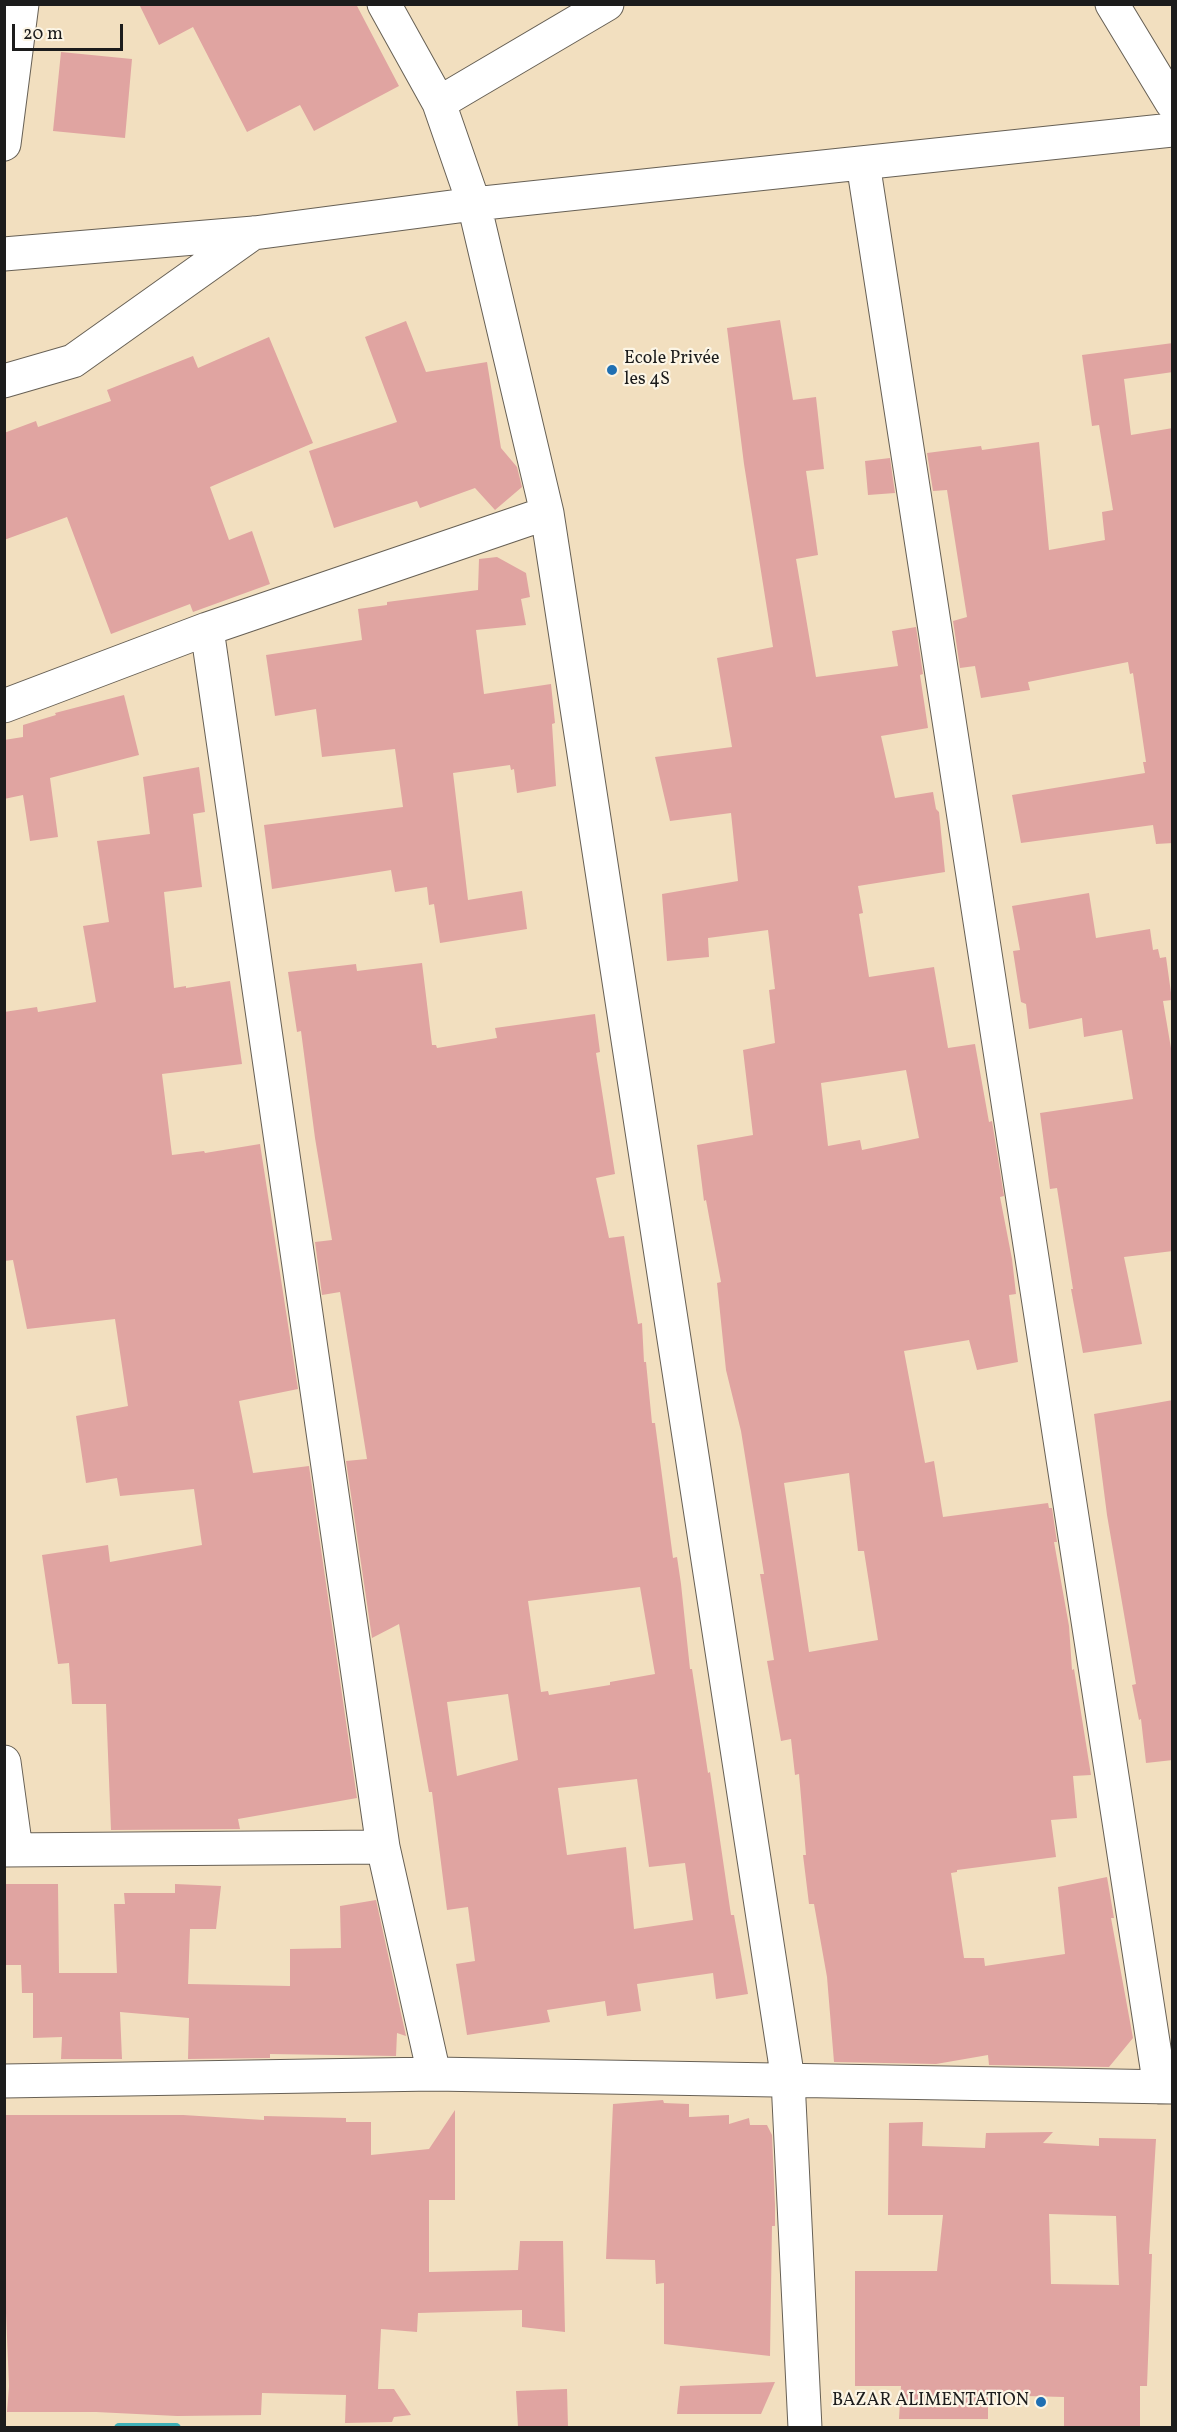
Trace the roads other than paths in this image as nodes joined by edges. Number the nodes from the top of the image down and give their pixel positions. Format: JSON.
{"nodes":[{"id":1,"x":22,"y":4,"type":"edge"},
{"id":2,"x":384,"y":4,"type":"edge"},
{"id":3,"x":607,"y":4,"type":"edge"},
{"id":4,"x":1112,"y":4,"type":"edge"},
{"id":5,"x":439,"y":103,"type":"junction"},
{"id":6,"x":1173,"y":103,"type":"edge"},
{"id":7,"x":1173,"y":130,"type":"edge"},
{"id":8,"x":4,"y":144,"type":"edge"},
{"id":9,"x":863,"y":163,"type":"junction"},
{"id":10,"x":474,"y":204,"type":"junction"},
{"id":11,"x":254,"y":233,"type":"junction"},
{"id":12,"x":4,"y":254,"type":"edge"},
{"id":13,"x":4,"y":381,"type":"edge"},
{"id":14,"x":547,"y":513,"type":"junction"},
{"id":15,"x":207,"y":629,"type":"junction"},
{"id":16,"x":4,"y":706,"type":"edge"},
{"id":17,"x":4,"y":1762,"type":"edge"},
{"id":18,"x":383,"y":1847,"type":"junction"},
{"id":19,"x":10,"y":1850,"type":"edge"},
{"id":20,"x":434,"y":2074,"type":"junction"},
{"id":21,"x":788,"y":2080,"type":"junction"},
{"id":22,"x":4,"y":2081,"type":"edge"},
{"id":23,"x":1166,"y":2087,"type":"edge"},
{"id":24,"x":805,"y":2427,"type":"edge"}],
"edges":[{"from":1,"to":8,"type":"street"},
{"from":2,"to":5,"type":"street"},
{"from":3,"to":5,"type":"street"},
{"from":4,"to":6,"type":"street"},
{"from":5,"to":10,"type":"street"},
{"from":7,"to":9,"type":"street"},
{"from":9,"to":10,"type":"street"},
{"from":9,"to":23,"type":"street"},
{"from":10,"to":11,"type":"street"},
{"from":10,"to":14,"type":"street"},
{"from":11,"to":12,"type":"street"},
{"from":11,"to":13,"type":"street"},
{"from":14,"to":15,"type":"street"},
{"from":14,"to":21,"type":"street"},
{"from":15,"to":16,"type":"street"},
{"from":15,"to":18,"type":"street"},
{"from":17,"to":19,"type":"street"},
{"from":18,"to":19,"type":"street"},
{"from":18,"to":20,"type":"street"},
{"from":20,"to":21,"type":"street"},
{"from":20,"to":22,"type":"street"},
{"from":21,"to":23,"type":"street"},
{"from":21,"to":24,"type":"street"}]}
